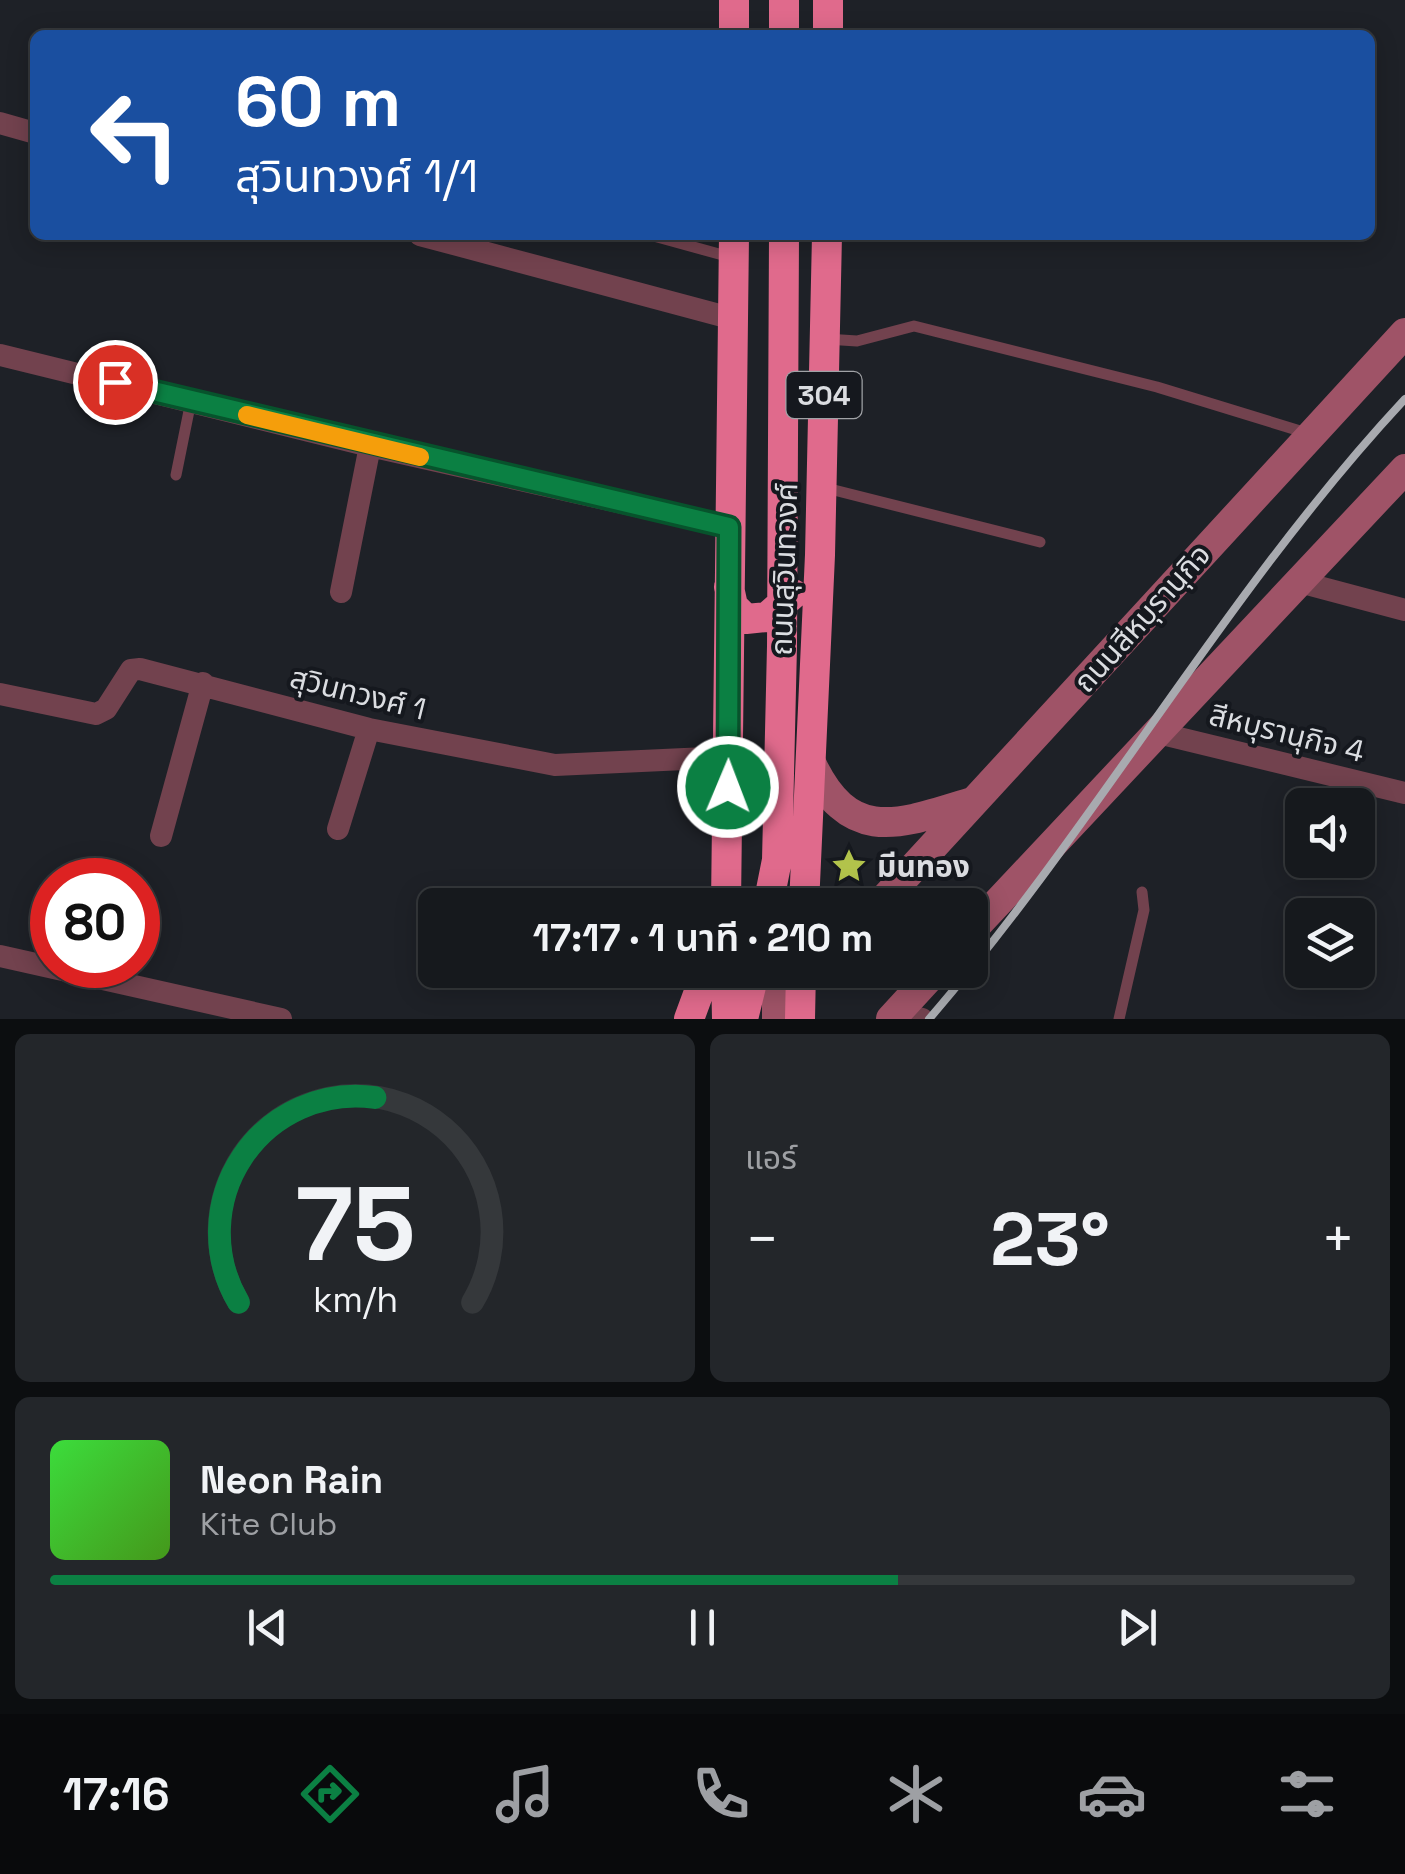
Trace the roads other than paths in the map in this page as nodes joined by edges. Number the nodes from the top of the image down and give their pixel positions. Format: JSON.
{"nodes":[{"id":1,"x":734,"y":0,"type":"edge"},
{"id":2,"x":784,"y":0,"type":"edge"},
{"id":3,"x":828,"y":0,"type":"edge"},
{"id":4,"x":734,"y":30,"type":"edge"},
{"id":5,"x":784,"y":30,"type":"edge"},
{"id":6,"x":828,"y":30,"type":"edge"},
{"id":7,"x":0,"y":124,"type":"edge"},
{"id":8,"x":30,"y":132,"type":"edge"},
{"id":9,"x":439,"y":240,"type":"edge"},
{"id":10,"x":685,"y":240,"type":"edge"},
{"id":11,"x":784,"y":240,"type":"edge"},
{"id":12,"x":827,"y":240,"type":"edge"},
{"id":13,"x":734,"y":247,"type":"edge"},
{"id":14,"x":734,"y":318,"type":"junction"},
{"id":15,"x":1405,"y":333,"type":"edge"},
{"id":16,"x":826,"y":339,"type":"junction"},
{"id":17,"x":0,"y":355,"type":"edge"},
{"id":18,"x":192,"y":401,"type":"junction"},
{"id":19,"x":1310,"y":434,"type":"junction"},
{"id":20,"x":370,"y":446,"type":"junction"},
{"id":21,"x":1405,"y":468,"type":"edge"},
{"id":22,"x":176,"y":475,"type":"dead end"},
{"id":23,"x":822,"y":488,"type":"junction"},
{"id":24,"x":729,"y":527,"type":"junction"},
{"id":25,"x":1040,"y":542,"type":"dead end"},
{"id":26,"x":820,"y":554,"type":"junction"},
{"id":27,"x":728,"y":578,"type":"junction"},
{"id":28,"x":1296,"y":581,"type":"junction"},
{"id":29,"x":342,"y":592,"type":"dead end"},
{"id":30,"x":1405,"y":610,"type":"edge"},
{"id":31,"x":204,"y":683,"type":"junction"},
{"id":32,"x":0,"y":694,"type":"edge"},
{"id":33,"x":369,"y":729,"type":"junction"},
{"id":34,"x":1154,"y":732,"type":"junction"},
{"id":35,"x":728,"y":757,"type":"junction"},
{"id":36,"x":811,"y":763,"type":"junction"},
{"id":37,"x":1405,"y":794,"type":"edge"},
{"id":38,"x":975,"y":801,"type":"junction"},
{"id":39,"x":808,"y":822,"type":"junction"},
{"id":40,"x":338,"y":828,"type":"dead end"},
{"id":41,"x":162,"y":836,"type":"dead end"},
{"id":42,"x":727,"y":848,"type":"junction"},
{"id":43,"x":777,"y":860,"type":"junction"},
{"id":44,"x":726,"y":888,"type":"edge"},
{"id":45,"x":771,"y":888,"type":"edge"},
{"id":46,"x":777,"y":888,"type":"edge"},
{"id":47,"x":805,"y":888,"type":"edge"},
{"id":48,"x":896,"y":888,"type":"edge"},
{"id":49,"x":1142,"y":892,"type":"dead end"},
{"id":50,"x":988,"y":912,"type":"edge"},
{"id":51,"x":0,"y":956,"type":"edge"},
{"id":52,"x":700,"y":988,"type":"edge"},
{"id":53,"x":726,"y":988,"type":"edge"},
{"id":54,"x":751,"y":988,"type":"edge"},
{"id":55,"x":777,"y":988,"type":"edge"},
{"id":56,"x":805,"y":988,"type":"edge"},
{"id":57,"x":926,"y":988,"type":"edge"},
{"id":58,"x":281,"y":1019,"type":"edge"},
{"id":59,"x":689,"y":1019,"type":"edge"},
{"id":60,"x":727,"y":1019,"type":"edge"},
{"id":61,"x":743,"y":1019,"type":"edge"},
{"id":62,"x":777,"y":1019,"type":"edge"},
{"id":63,"x":910,"y":1019,"type":"edge"},
{"id":64,"x":1119,"y":1019,"type":"edge"}],
"edges":[{"from":1,"to":4,"type":"highway"},
{"from":2,"to":5,"type":"highway"},
{"from":3,"to":6,"type":"highway"},
{"from":7,"to":8,"type":"street"},
{"from":9,"to":14,"type":"street"},
{"from":10,"to":13,"type":"lane"},
{"from":11,"to":43,"type":"highway"},
{"from":12,"to":16,"type":"highway","name":"ถนนสุวินทวงศ์","number":"304"},
{"from":13,"to":14,"type":"highway","name":"ถนนสุวินทวงศ์"},
{"from":14,"to":24,"type":"highway","name":"ถนนสุวินทวงศ์"},
{"from":15,"to":19,"type":"main road","name":"ถนนสีหบุรานุกิจ"},
{"from":16,"to":19,"type":"lane"},
{"from":16,"to":23,"type":"highway","name":"ถนนสุวินทวงศ์","number":"304"},
{"from":17,"to":18,"type":"street"},
{"from":18,"to":20,"type":"street"},
{"from":18,"to":22,"type":"lane"},
{"from":19,"to":38,"type":"main road","name":"ถนนสีหบุรานุกิจ"},
{"from":20,"to":24,"type":"street"},
{"from":20,"to":29,"type":"street"},
{"from":21,"to":28,"type":"main road"},
{"from":23,"to":25,"type":"lane"},
{"from":23,"to":26,"type":"highway","name":"ถนนสุวินทวงศ์","number":"304"},
{"from":24,"to":27,"type":"highway","name":"ถนนสุวินทวงศ์"},
{"from":26,"to":27,"type":"highway"},
{"from":26,"to":36,"type":"highway","name":"ถนนสุวินทวงศ์","number":"304"},
{"from":27,"to":35,"type":"highway","name":"ถนนสุวินทวงศ์"},
{"from":28,"to":30,"type":"street"},
{"from":28,"to":34,"type":"main road"},
{"from":31,"to":32,"type":"street","name":"สุวินทวงศ์ 1"},
{"from":31,"to":33,"type":"street","name":"สุวินทวงศ์ 1"},
{"from":31,"to":41,"type":"street"},
{"from":33,"to":35,"type":"street","name":"สุวินทวงศ์ 1"},
{"from":33,"to":40,"type":"street"},
{"from":34,"to":37,"type":"street","name":"สีหบุรานุกิจ 4"},
{"from":34,"to":50,"type":"main road"},
{"from":35,"to":42,"type":"highway","name":"ถนนสุวินทวงศ์"},
{"from":36,"to":38,"type":"main road"},
{"from":36,"to":39,"type":"highway","name":"ถนนสุวินทวงศ์","number":"304"},
{"from":38,"to":48,"type":"main road","name":"ถนนสีหบุรานุกิจ"},
{"from":39,"to":42,"type":"highway"},
{"from":39,"to":47,"type":"highway","name":"ถนนสุวินทวงศ์","number":"304"},
{"from":42,"to":44,"type":"highway","name":"ถนนสุวินทวงศ์"},
{"from":43,"to":45,"type":"highway"},
{"from":43,"to":46,"type":"main road"},
{"from":49,"to":64,"type":"lane"},
{"from":51,"to":58,"type":"street"},
{"from":52,"to":59,"type":"highway"},
{"from":53,"to":60,"type":"highway"},
{"from":54,"to":61,"type":"highway"},
{"from":55,"to":62,"type":"main road"},
{"from":56,"to":62,"type":"highway"},
{"from":57,"to":63,"type":"main road"}]}
